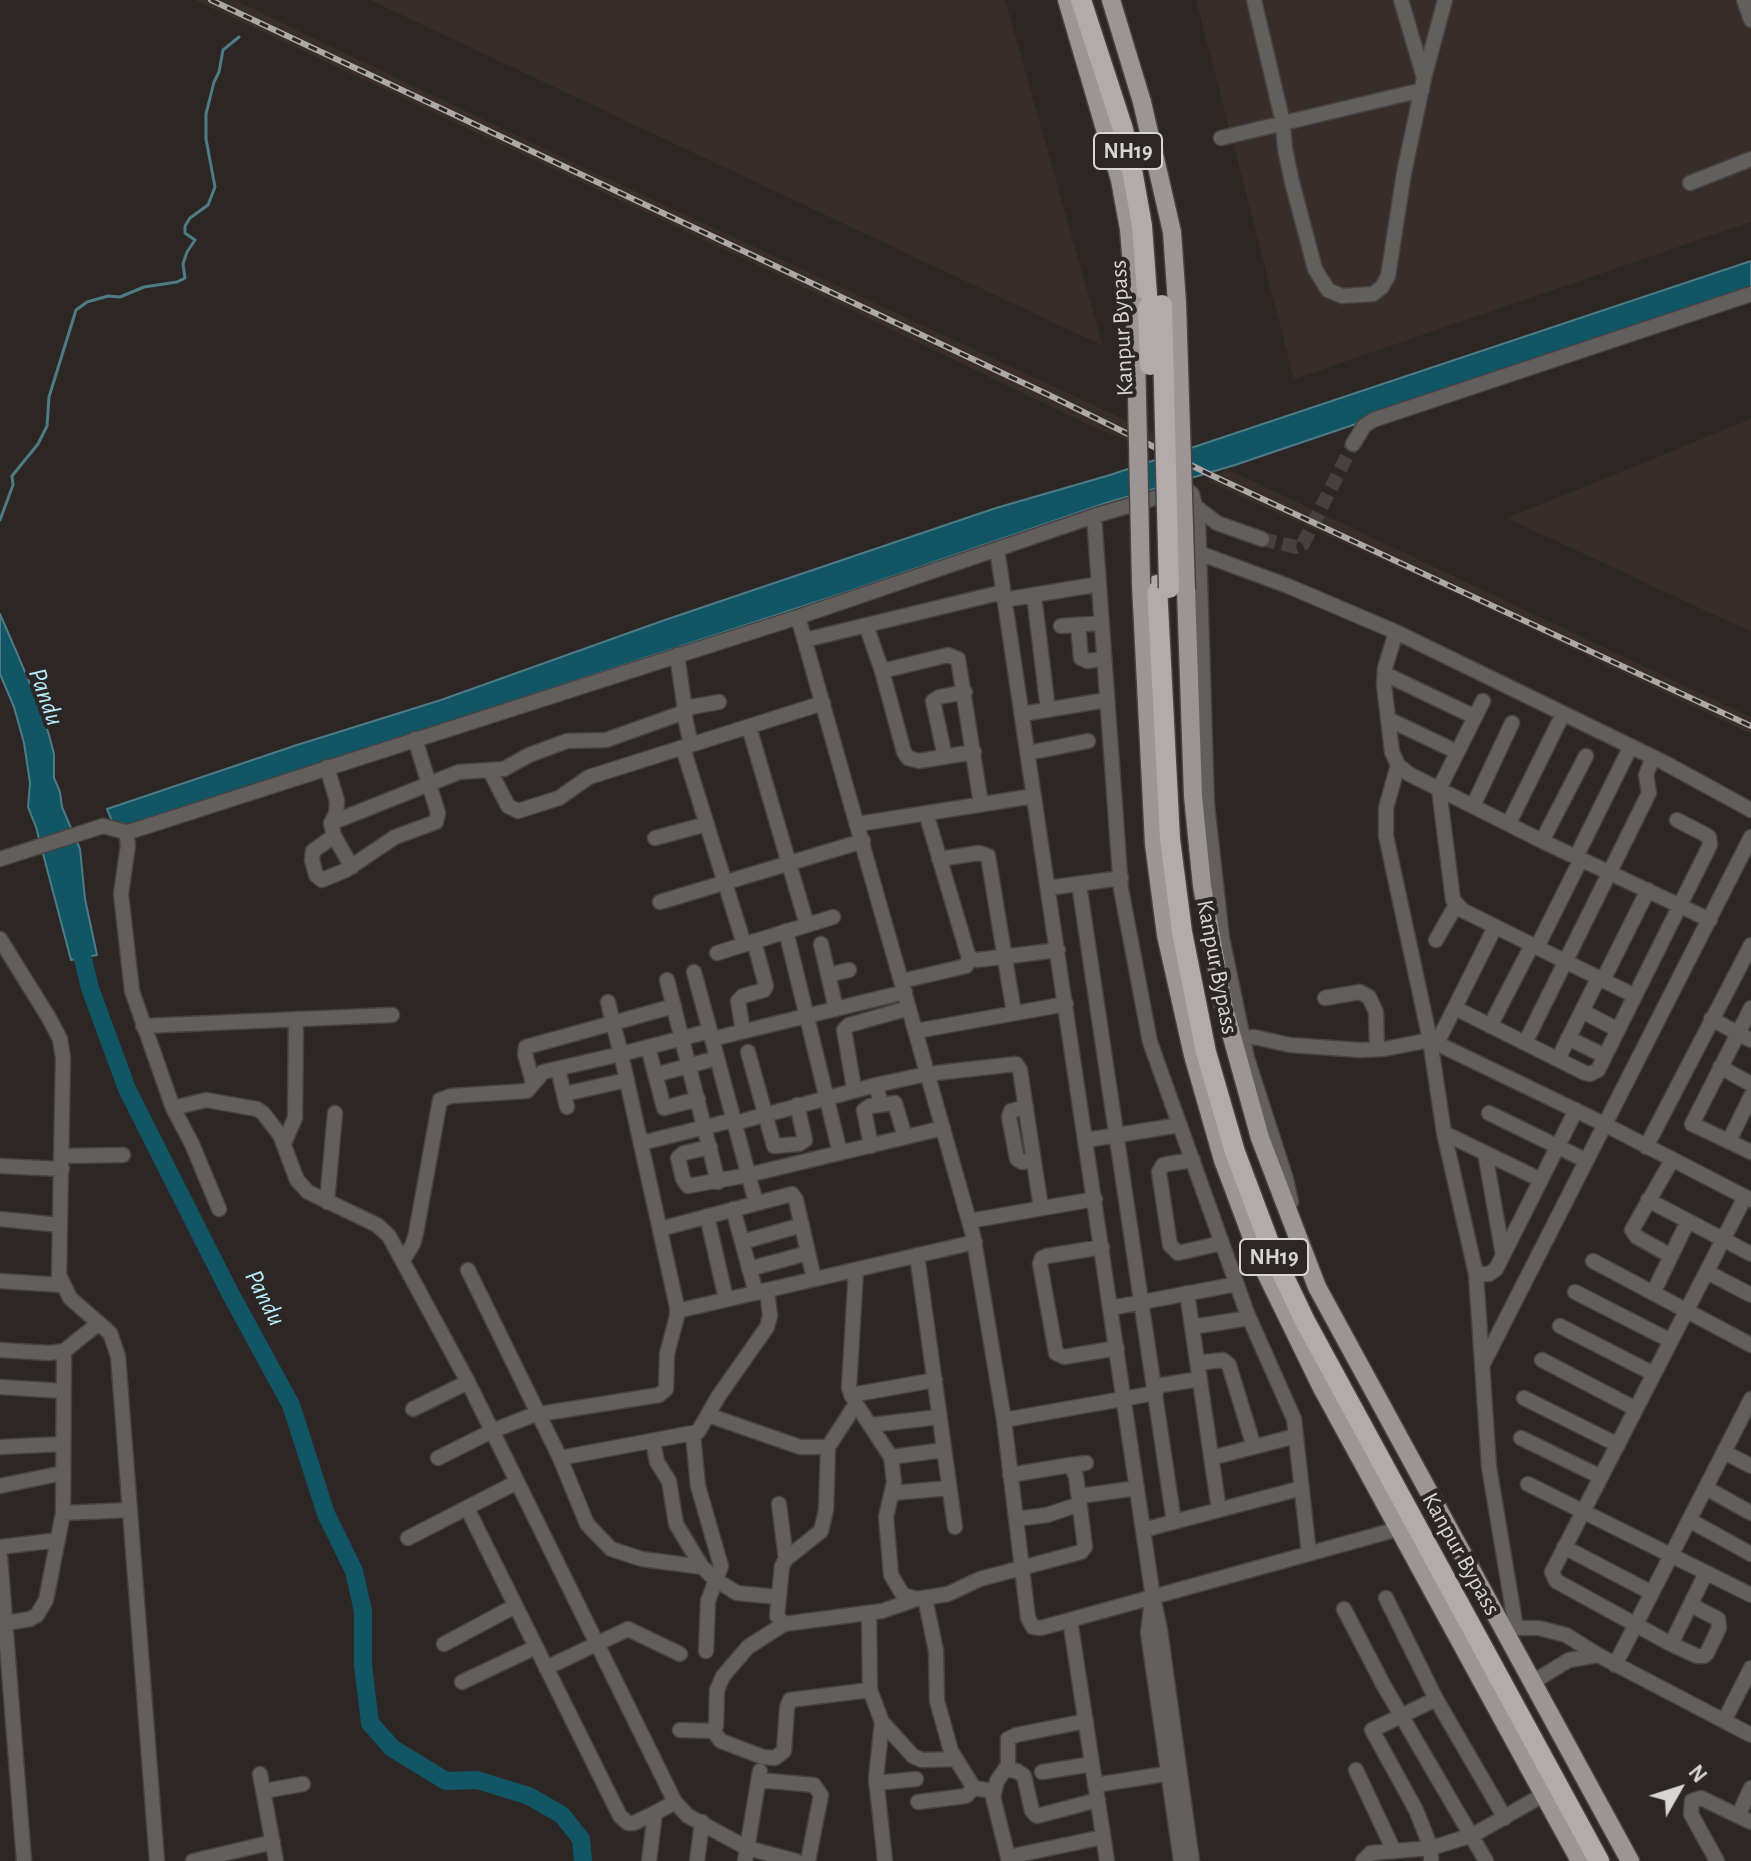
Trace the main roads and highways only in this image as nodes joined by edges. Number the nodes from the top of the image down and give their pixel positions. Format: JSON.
{"nodes":[{"id":1,"x":1067,"y":0,"type":"edge"},
{"id":2,"x":1081,"y":0,"type":"edge"},
{"id":3,"x":1096,"y":0,"type":"edge"},
{"id":4,"x":1111,"y":0,"type":"edge"},
{"id":5,"x":1156,"y":305,"type":"junction"},
{"id":6,"x":1580,"y":1861,"type":"edge"},
{"id":7,"x":1599,"y":1861,"type":"edge"},
{"id":8,"x":1612,"y":1861,"type":"edge"},
{"id":9,"x":1630,"y":1861,"type":"edge"}],
"edges":[{"from":1,"to":5,"type":"main road"},
{"from":2,"to":5,"type":"highway","name":"Kanpur Bypass","number":"NH19"},
{"from":3,"to":5,"type":"highway","name":"Kanpur Bypass","number":"NH19"},
{"from":4,"to":5,"type":"main road"},
{"from":5,"to":6,"type":"main road","bridge":true},
{"from":5,"to":7,"type":"highway","name":"Kanpur Bypass","number":"NH19","bridge":true},
{"from":5,"to":8,"type":"highway","name":"Kanpur Bypass","number":"NH19","bridge":true},
{"from":5,"to":9,"type":"main road","bridge":true}]}
